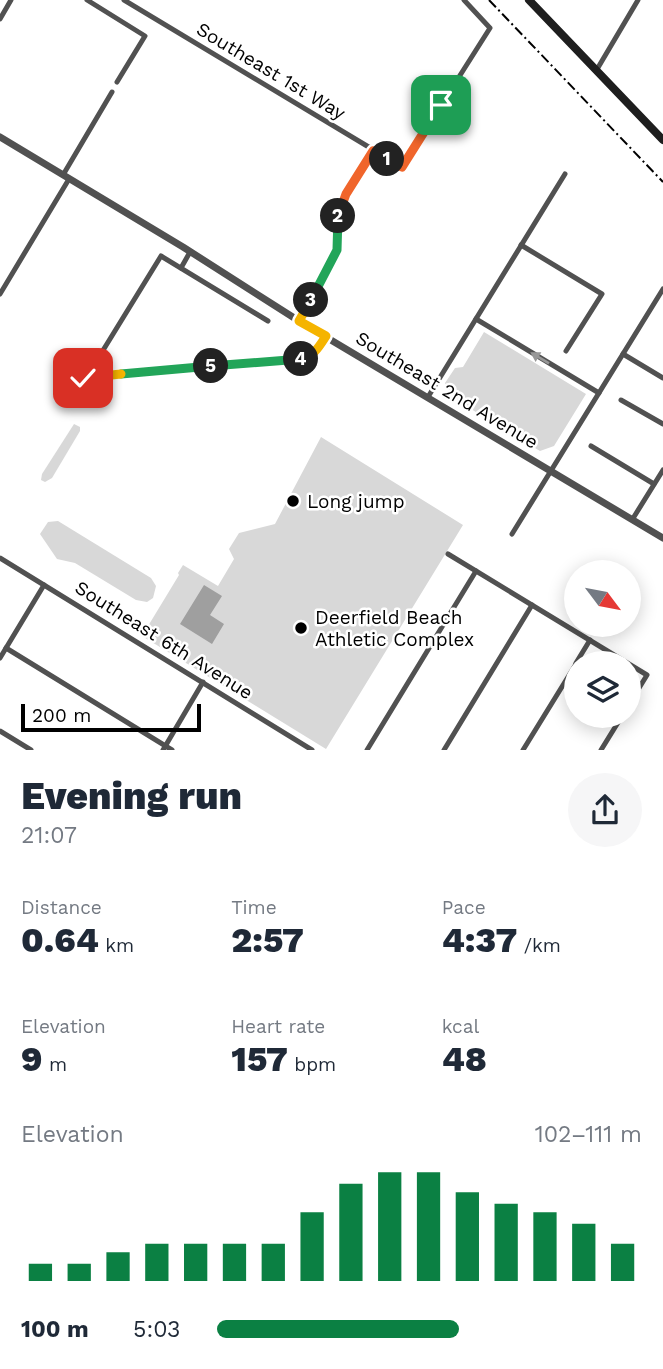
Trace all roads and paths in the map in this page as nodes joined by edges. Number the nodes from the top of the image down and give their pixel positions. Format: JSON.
{"nodes":[{"id":1,"x":11,"y":0,"type":"edge"},
{"id":2,"x":87,"y":0,"type":"edge"},
{"id":3,"x":124,"y":0,"type":"edge"},
{"id":4,"x":464,"y":0,"type":"edge"},
{"id":5,"x":638,"y":0,"type":"edge"},
{"id":6,"x":535,"y":2,"type":"edge"},
{"id":7,"x":0,"y":19,"type":"edge"},
{"id":8,"x":596,"y":71,"type":"junction"},
{"id":9,"x":117,"y":82,"type":"dead end"},
{"id":10,"x":112,"y":92,"type":"dead end"},
{"id":11,"x":662,"y":134,"type":"edge"},
{"id":12,"x":0,"y":137,"type":"edge"},
{"id":13,"x":373,"y":151,"type":"junction"},
{"id":14,"x":565,"y":174,"type":"dead end"},
{"id":15,"x":66,"y":177,"type":"junction"},
{"id":16,"x":521,"y":245,"type":"junction"},
{"id":17,"x":190,"y":252,"type":"junction"},
{"id":18,"x":181,"y":268,"type":"junction"},
{"id":19,"x":663,"y":289,"type":"edge"},
{"id":20,"x":0,"y":294,"type":"edge"},
{"id":21,"x":263,"y":297,"type":"junction"},
{"id":22,"x":254,"y":313,"type":"junction"},
{"id":23,"x":476,"y":319,"type":"junction"},
{"id":24,"x":268,"y":321,"type":"dead end"},
{"id":25,"x":299,"y":321,"type":"junction"},
{"id":26,"x":326,"y":336,"type":"junction"},
{"id":27,"x":566,"y":351,"type":"dead end"},
{"id":28,"x":623,"y":354,"type":"junction"},
{"id":29,"x":105,"y":376,"type":"junction"},
{"id":30,"x":83,"y":378,"type":"dead end"},
{"id":31,"x":663,"y":379,"type":"edge"},
{"id":32,"x":599,"y":393,"type":"junction"},
{"id":33,"x":428,"y":397,"type":"junction"},
{"id":34,"x":621,"y":400,"type":"dead end"},
{"id":35,"x":663,"y":424,"type":"edge"},
{"id":36,"x":590,"y":446,"type":"dead end"},
{"id":37,"x":551,"y":470,"type":"junction"},
{"id":38,"x":663,"y":470,"type":"edge"},
{"id":39,"x":654,"y":484,"type":"junction"},
{"id":40,"x":632,"y":520,"type":"junction"},
{"id":41,"x":512,"y":534,"type":"dead end"},
{"id":42,"x":663,"y":538,"type":"edge"},
{"id":43,"x":448,"y":554,"type":"dead end"},
{"id":44,"x":0,"y":558,"type":"edge"},
{"id":45,"x":476,"y":571,"type":"junction"},
{"id":46,"x":44,"y":585,"type":"junction"},
{"id":47,"x":532,"y":605,"type":"junction"},
{"id":48,"x":590,"y":640,"type":"junction"},
{"id":49,"x":6,"y":648,"type":"junction"},
{"id":50,"x":583,"y":651,"type":"edge"},
{"id":51,"x":608,"y":651,"type":"edge"},
{"id":52,"x":0,"y":658,"type":"edge"},
{"id":53,"x":641,"y":671,"type":"edge"},
{"id":54,"x":203,"y":682,"type":"junction"},
{"id":55,"x":564,"y":683,"type":"edge"},
{"id":56,"x":641,"y":685,"type":"edge"},
{"id":57,"x":615,"y":728,"type":"edge"},
{"id":58,"x":0,"y":730,"type":"edge"},
{"id":59,"x":164,"y":748,"type":"edge"},
{"id":60,"x":31,"y":750,"type":"edge"},
{"id":61,"x":172,"y":750,"type":"edge"},
{"id":62,"x":312,"y":750,"type":"edge"},
{"id":63,"x":367,"y":750,"type":"edge"},
{"id":64,"x":444,"y":750,"type":"edge"},
{"id":65,"x":523,"y":750,"type":"edge"},
{"id":66,"x":601,"y":750,"type":"edge"}],
"edges":[{"from":1,"to":7,"type":"street"},
{"from":2,"to":9,"type":"street"},
{"from":3,"to":13,"type":"street","name":"Southeast 1st Way"},
{"from":4,"to":13,"type":"street","name":"Southeast 1st Way"},
{"from":5,"to":8,"type":"street"},
{"from":6,"to":8,"type":"main road"},
{"from":8,"to":11,"type":"main road"},
{"from":10,"to":15,"type":"street"},
{"from":12,"to":15,"type":"street","name":"Southeast 2nd Avenue"},
{"from":13,"to":25,"type":"street"},
{"from":14,"to":16,"type":"street"},
{"from":15,"to":17,"type":"street","name":"Southeast 2nd Avenue"},
{"from":15,"to":20,"type":"street"},
{"from":16,"to":23,"type":"street"},
{"from":16,"to":27,"type":"street"},
{"from":17,"to":18,"type":"street"},
{"from":17,"to":21,"type":"street","name":"Southeast 2nd Avenue"},
{"from":18,"to":22,"type":"street"},
{"from":18,"to":29,"type":"street"},
{"from":19,"to":28,"type":"street"},
{"from":21,"to":22,"type":"street"},
{"from":21,"to":25,"type":"street","name":"Southeast 2nd Avenue"},
{"from":22,"to":24,"type":"street"},
{"from":32,"to":23,"type":"street","one_way":true},
{"from":23,"to":33,"type":"street"},
{"from":25,"to":26,"type":"street","name":"Southeast 2nd Avenue"},
{"from":26,"to":29,"type":"street"},
{"from":26,"to":33,"type":"street","name":"Southeast 2nd Avenue"},
{"from":28,"to":31,"type":"street"},
{"from":28,"to":32,"type":"street"},
{"from":29,"to":30,"type":"street"},
{"from":32,"to":37,"type":"street"},
{"from":33,"to":37,"type":"street","name":"Southeast 2nd Avenue"},
{"from":34,"to":35,"type":"street"},
{"from":36,"to":39,"type":"street"},
{"from":37,"to":40,"type":"street","name":"Southeast 2nd Avenue"},
{"from":37,"to":41,"type":"street"},
{"from":38,"to":39,"type":"street"},
{"from":39,"to":40,"type":"street"},
{"from":40,"to":42,"type":"street","name":"Southeast 2nd Avenue"},
{"from":43,"to":45,"type":"street"},
{"from":44,"to":46,"type":"street","name":"Southeast 6th Avenue"},
{"from":45,"to":47,"type":"street"},
{"from":45,"to":63,"type":"street"},
{"from":46,"to":49,"type":"street"},
{"from":46,"to":54,"type":"street","name":"Southeast 6th Avenue"},
{"from":47,"to":48,"type":"street"},
{"from":47,"to":64,"type":"street"},
{"from":48,"to":50,"type":"street"},
{"from":48,"to":51,"type":"street"},
{"from":49,"to":52,"type":"street"},
{"from":49,"to":59,"type":"street"},
{"from":53,"to":56,"type":"street"},
{"from":54,"to":59,"type":"street"},
{"from":54,"to":62,"type":"street","name":"Southeast 6th Avenue"},
{"from":55,"to":65,"type":"street"},
{"from":57,"to":66,"type":"street"},
{"from":58,"to":60,"type":"street"},
{"from":59,"to":61,"type":"street"}]}
